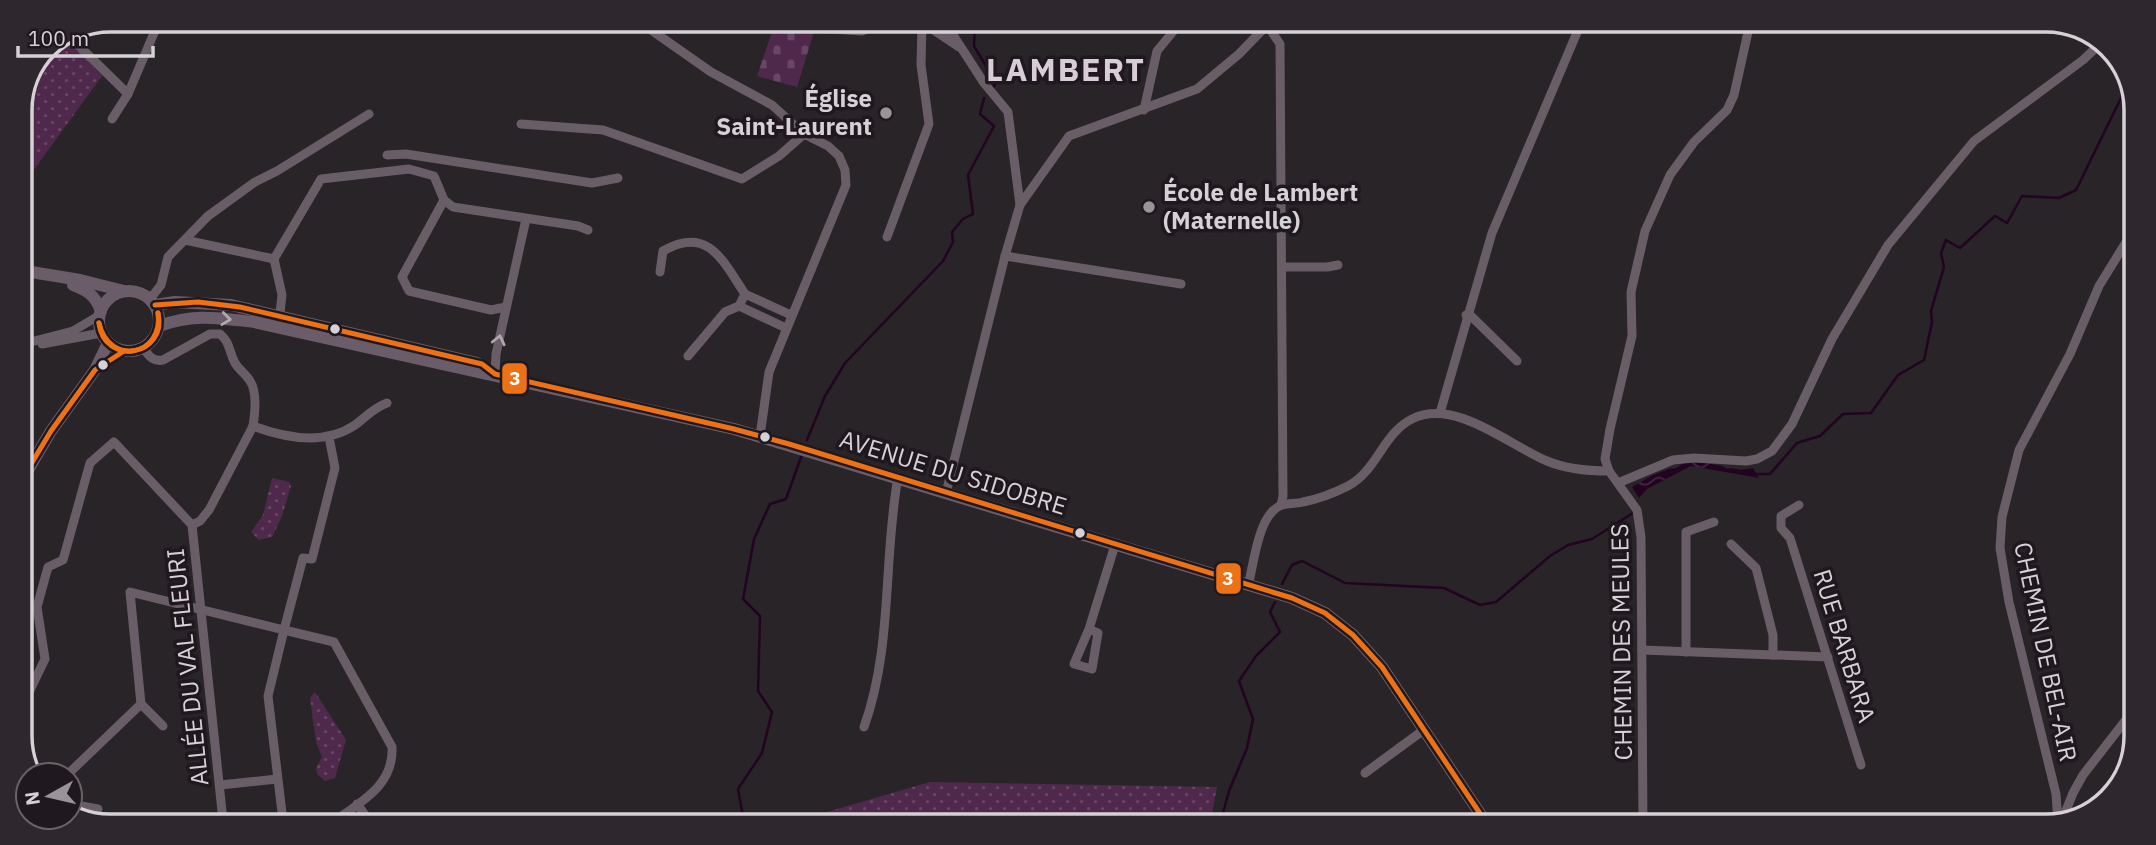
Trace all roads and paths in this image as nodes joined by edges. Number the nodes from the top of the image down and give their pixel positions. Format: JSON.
{"nodes":[{"id":1,"x":154,"y":32,"type":"edge"},
{"id":2,"x":654,"y":32,"type":"edge"},
{"id":3,"x":921,"y":32,"type":"edge"},
{"id":4,"x":936,"y":32,"type":"edge"},
{"id":5,"x":952,"y":32,"type":"edge"},
{"id":6,"x":1173,"y":32,"type":"edge"},
{"id":7,"x":1261,"y":32,"type":"edge"},
{"id":8,"x":1273,"y":32,"type":"edge"},
{"id":9,"x":1577,"y":32,"type":"edge"},
{"id":10,"x":1748,"y":32,"type":"edge"},
{"id":11,"x":74,"y":41,"type":"edge"},
{"id":12,"x":2095,"y":49,"type":"edge"},
{"id":13,"x":964,"y":50,"type":"junction"},
{"id":14,"x":128,"y":94,"type":"junction"},
{"id":15,"x":1144,"y":110,"type":"junction"},
{"id":16,"x":369,"y":114,"type":"dead end"},
{"id":17,"x":112,"y":119,"type":"dead end"},
{"id":18,"x":521,"y":124,"type":"dead end"},
{"id":19,"x":804,"y":134,"type":"junction"},
{"id":20,"x":387,"y":155,"type":"dead end"},
{"id":21,"x":443,"y":161,"type":"junction"},
{"id":22,"x":434,"y":176,"type":"junction"},
{"id":23,"x":618,"y":178,"type":"dead end"},
{"id":24,"x":444,"y":200,"type":"junction"},
{"id":25,"x":1020,"y":205,"type":"junction"},
{"id":26,"x":526,"y":219,"type":"junction"},
{"id":27,"x":589,"y":230,"type":"dead end"},
{"id":28,"x":887,"y":237,"type":"dead end"},
{"id":29,"x":185,"y":240,"type":"junction"},
{"id":30,"x":2124,"y":245,"type":"edge"},
{"id":31,"x":1005,"y":256,"type":"junction"},
{"id":32,"x":274,"y":259,"type":"junction"},
{"id":33,"x":1338,"y":265,"type":"dead end"},
{"id":34,"x":1282,"y":267,"type":"junction"},
{"id":35,"x":32,"y":272,"type":"edge"},
{"id":36,"x":660,"y":272,"type":"dead end"},
{"id":37,"x":56,"y":277,"type":"junction"},
{"id":38,"x":1181,"y":284,"type":"dead end"},
{"id":39,"x":125,"y":291,"type":"junction"},
{"id":40,"x":745,"y":294,"type":"junction"},
{"id":41,"x":152,"y":302,"type":"junction"},
{"id":42,"x":738,"y":306,"type":"junction"},
{"id":43,"x":506,"y":307,"type":"junction"},
{"id":44,"x":100,"y":313,"type":"junction"},
{"id":45,"x":792,"y":315,"type":"junction"},
{"id":46,"x":1466,"y":315,"type":"junction"},
{"id":47,"x":279,"y":321,"type":"junction"},
{"id":48,"x":159,"y":326,"type":"junction"},
{"id":49,"x":786,"y":328,"type":"junction"},
{"id":50,"x":105,"y":338,"type":"junction"},
{"id":51,"x":32,"y":341,"type":"edge"},
{"id":52,"x":32,"y":344,"type":"edge"},
{"id":53,"x":143,"y":348,"type":"junction"},
{"id":54,"x":124,"y":351,"type":"junction"},
{"id":55,"x":688,"y":356,"type":"dead end"},
{"id":56,"x":1517,"y":361,"type":"dead end"},
{"id":57,"x":95,"y":370,"type":"junction"},
{"id":58,"x":495,"y":374,"type":"junction"},
{"id":59,"x":387,"y":403,"type":"dead end"},
{"id":60,"x":1440,"y":413,"type":"junction"},
{"id":61,"x":253,"y":426,"type":"junction"},
{"id":62,"x":760,"y":436,"type":"junction"},
{"id":63,"x":329,"y":437,"type":"junction"},
{"id":64,"x":32,"y":463,"type":"edge"},
{"id":65,"x":1609,"y":471,"type":"junction"},
{"id":66,"x":898,"y":477,"type":"junction"},
{"id":67,"x":1618,"y":482,"type":"junction"},
{"id":68,"x":946,"y":493,"type":"junction"},
{"id":69,"x":1280,"y":505,"type":"junction"},
{"id":70,"x":1799,"y":505,"type":"dead end"},
{"id":71,"x":1714,"y":522,"type":"dead end"},
{"id":72,"x":192,"y":525,"type":"junction"},
{"id":73,"x":1731,"y":544,"type":"dead end"},
{"id":74,"x":1115,"y":545,"type":"junction"},
{"id":75,"x":1248,"y":586,"type":"junction"},
{"id":76,"x":201,"y":610,"type":"junction"},
{"id":77,"x":1089,"y":629,"type":"dead end"},
{"id":78,"x":284,"y":630,"type":"junction"},
{"id":79,"x":1642,"y":650,"type":"junction"},
{"id":80,"x":1686,"y":652,"type":"junction"},
{"id":81,"x":1773,"y":655,"type":"junction"},
{"id":82,"x":1828,"y":657,"type":"junction"},
{"id":83,"x":32,"y":687,"type":"edge"},
{"id":84,"x":141,"y":704,"type":"junction"},
{"id":85,"x":2124,"y":722,"type":"edge"},
{"id":86,"x":163,"y":726,"type":"dead end"},
{"id":87,"x":864,"y":727,"type":"dead end"},
{"id":88,"x":1425,"y":729,"type":"junction"},
{"id":89,"x":82,"y":761,"type":"edge"},
{"id":90,"x":1861,"y":765,"type":"dead end"},
{"id":91,"x":1365,"y":773,"type":"dead end"},
{"id":92,"x":277,"y":779,"type":"junction"},
{"id":93,"x":220,"y":785,"type":"junction"},
{"id":94,"x":357,"y":804,"type":"junction"},
{"id":95,"x":84,"y":806,"type":"edge"},
{"id":96,"x":98,"y":809,"type":"dead end"},
{"id":97,"x":2066,"y":811,"type":"edge"},
{"id":98,"x":2058,"y":813,"type":"edge"},
{"id":99,"x":222,"y":814,"type":"edge"},
{"id":100,"x":282,"y":814,"type":"edge"},
{"id":101,"x":344,"y":814,"type":"edge"},
{"id":102,"x":364,"y":814,"type":"edge"},
{"id":103,"x":1480,"y":814,"type":"edge"},
{"id":104,"x":1643,"y":814,"type":"edge"}],
"edges":[{"from":1,"to":14,"type":"street"},
{"from":2,"to":19,"type":"street"},
{"from":3,"to":28,"type":"street"},
{"from":4,"to":13,"type":"street"},
{"from":5,"to":13,"type":"street"},
{"from":6,"to":15,"type":"street"},
{"from":7,"to":15,"type":"street"},
{"from":8,"to":34,"type":"street"},
{"from":9,"to":46,"type":"street"},
{"from":10,"to":65,"type":"street"},
{"from":11,"to":14,"type":"street"},
{"from":12,"to":67,"type":"street"},
{"from":13,"to":25,"type":"street"},
{"from":14,"to":17,"type":"street"},
{"from":15,"to":25,"type":"street"},
{"from":16,"to":29,"type":"street"},
{"from":18,"to":19,"type":"street"},
{"from":19,"to":45,"type":"street"},
{"from":20,"to":21,"type":"street"},
{"from":21,"to":22,"type":"street"},
{"from":21,"to":23,"type":"street"},
{"from":22,"to":24,"type":"street"},
{"from":22,"to":32,"type":"street"},
{"from":24,"to":26,"type":"street"},
{"from":24,"to":43,"type":"street"},
{"from":25,"to":31,"type":"street"},
{"from":26,"to":27,"type":"street"},
{"from":26,"to":43,"type":"street"},
{"from":29,"to":32,"type":"street"},
{"from":29,"to":41,"type":"street"},
{"from":30,"to":98,"type":"street","name":"CHEMIN DE BEL-AIR"},
{"from":31,"to":38,"type":"street"},
{"from":31,"to":68,"type":"street"},
{"from":32,"to":47,"type":"street"},
{"from":33,"to":34,"type":"street"},
{"from":34,"to":69,"type":"street"},
{"from":35,"to":37,"type":"main road"},
{"from":36,"to":40,"type":"street"},
{"from":37,"to":39,"type":"main road"},
{"from":37,"to":44,"type":"main road"},
{"from":39,"to":41,"type":"main road"},
{"from":39,"to":44,"type":"main road"},
{"from":40,"to":42,"type":"street"},
{"from":40,"to":45,"type":"street"},
{"from":41,"to":47,"type":"main road","name":"AVENUE DU SIDOBRE"},
{"from":41,"to":48,"type":"main road"},
{"from":42,"to":49,"type":"street"},
{"from":42,"to":55,"type":"street"},
{"from":58,"to":43,"type":"street","one_way":true},
{"from":44,"to":50,"type":"main road"},
{"from":44,"to":51,"type":"street"},
{"from":45,"to":49,"type":"street"},
{"from":46,"to":56,"type":"street"},
{"from":46,"to":60,"type":"street"},
{"from":48,"to":47,"type":"main road","name":"AVENUE DU SIDOBRE","one_way":true},
{"from":47,"to":58,"type":"main road","name":"AVENUE DU SIDOBRE"},
{"from":48,"to":53,"type":"main road"},
{"from":49,"to":62,"type":"street"},
{"from":50,"to":52,"type":"street"},
{"from":50,"to":54,"type":"main road"},
{"from":50,"to":57,"type":"main road"},
{"from":53,"to":54,"type":"main road"},
{"from":53,"to":61,"type":"street","name":"ALLÉE DU VAL FLEURI"},
{"from":54,"to":57,"type":"main road"},
{"from":57,"to":64,"type":"main road"},
{"from":58,"to":62,"type":"main road","name":"AVENUE DU SIDOBRE"},
{"from":59,"to":63,"type":"street"},
{"from":60,"to":65,"type":"street"},
{"from":60,"to":69,"type":"street"},
{"from":61,"to":63,"type":"street"},
{"from":61,"to":72,"type":"street","name":"ALLÉE DU VAL FLEURI"},
{"from":62,"to":66,"type":"main road","name":"AVENUE DU SIDOBRE"},
{"from":63,"to":78,"type":"street"},
{"from":65,"to":67,"type":"street","name":"CHEMIN DES MEULES"},
{"from":66,"to":68,"type":"main road","name":"AVENUE DU SIDOBRE"},
{"from":66,"to":87,"type":"street"},
{"from":67,"to":79,"type":"street","name":"CHEMIN DES MEULES"},
{"from":68,"to":74,"type":"main road","name":"AVENUE DU SIDOBRE"},
{"from":69,"to":75,"type":"street"},
{"from":70,"to":82,"type":"street","name":"RUE BARBARA"},
{"from":71,"to":80,"type":"street"},
{"from":72,"to":76,"type":"street","name":"ALLÉE DU VAL FLEURI"},
{"from":72,"to":83,"type":"street"},
{"from":73,"to":81,"type":"street"},
{"from":74,"to":75,"type":"main road","name":"AVENUE DU SIDOBRE"},
{"from":74,"to":77,"type":"street"},
{"from":75,"to":88,"type":"main road","name":"AVENUE DU SIDOBRE"},
{"from":76,"to":78,"type":"street"},
{"from":76,"to":84,"type":"street"},
{"from":76,"to":93,"type":"street","name":"ALLÉE DU VAL FLEURI"},
{"from":78,"to":92,"type":"street"},
{"from":78,"to":94,"type":"street"},
{"from":79,"to":80,"type":"street"},
{"from":79,"to":104,"type":"street","name":"CHEMIN DES MEULES"},
{"from":80,"to":81,"type":"street"},
{"from":81,"to":82,"type":"street"},
{"from":82,"to":90,"type":"street","name":"RUE BARBARA"},
{"from":84,"to":86,"type":"street"},
{"from":84,"to":89,"type":"street"},
{"from":85,"to":97,"type":"street"},
{"from":88,"to":91,"type":"street"},
{"from":88,"to":103,"type":"main road","name":"AVENUE DU SIDOBRE"},
{"from":92,"to":93,"type":"street"},
{"from":92,"to":100,"type":"street"},
{"from":93,"to":99,"type":"street","name":"ALLÉE DU VAL FLEURI"},
{"from":94,"to":101,"type":"street"},
{"from":94,"to":102,"type":"street"},
{"from":95,"to":96,"type":"street"}]}
